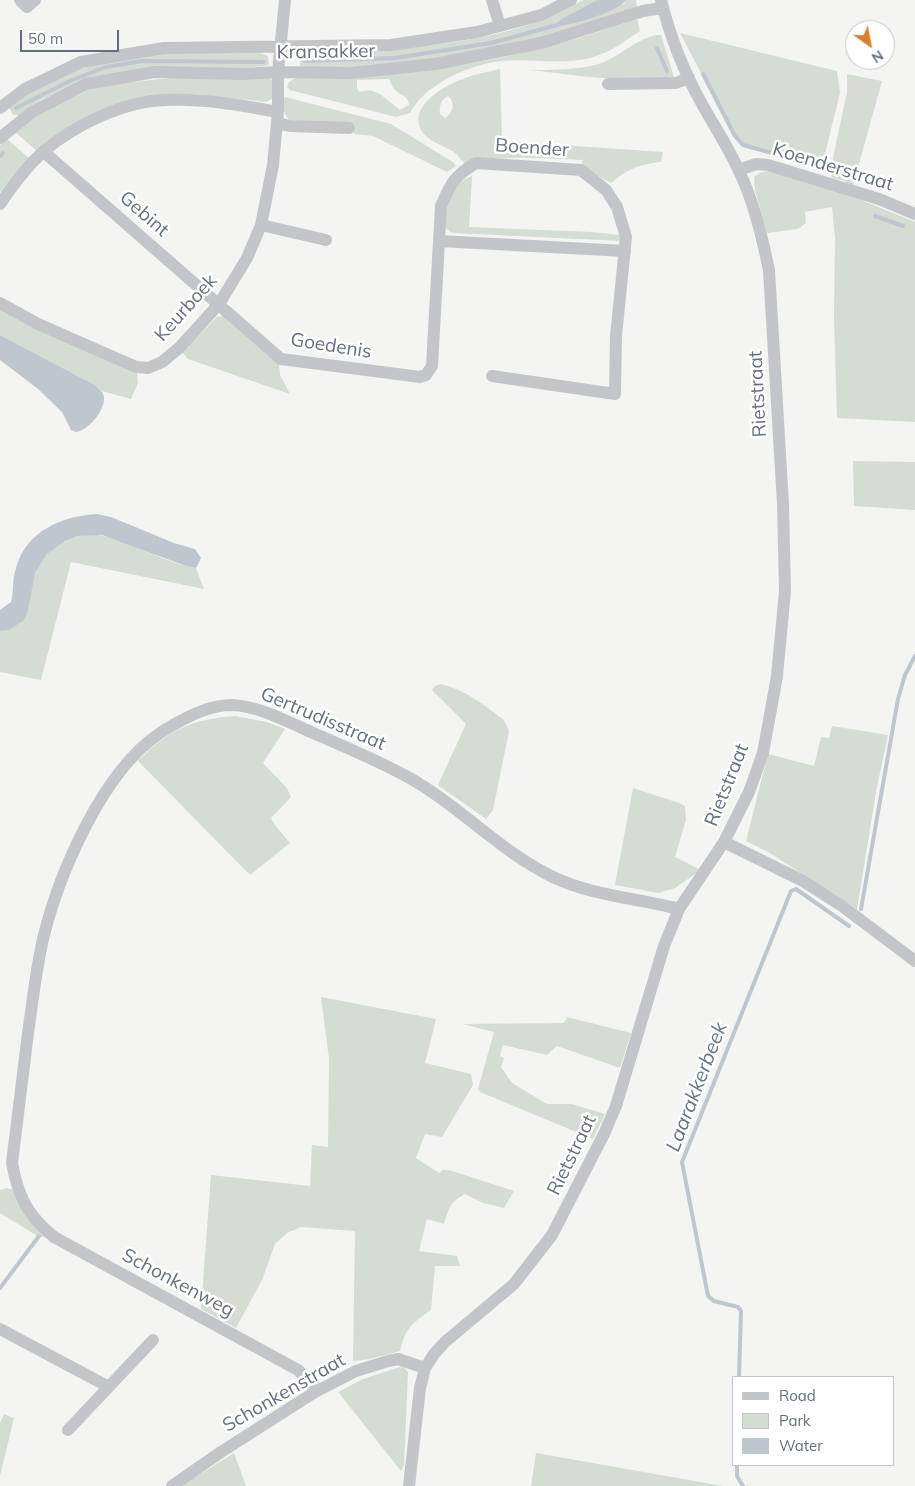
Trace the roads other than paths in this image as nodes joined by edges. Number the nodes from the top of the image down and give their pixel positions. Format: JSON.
{"nodes":[{"id":1,"x":20,"y":0,"type":"edge"},
{"id":2,"x":35,"y":0,"type":"edge"},
{"id":3,"x":285,"y":0,"type":"edge"},
{"id":4,"x":492,"y":0,"type":"edge"},
{"id":5,"x":571,"y":0,"type":"edge"},
{"id":6,"x":662,"y":4,"type":"edge"},
{"id":7,"x":500,"y":26,"type":"junction"},
{"id":8,"x":280,"y":47,"type":"junction"},
{"id":9,"x":278,"y":72,"type":"junction"},
{"id":10,"x":689,"y":78,"type":"junction"},
{"id":11,"x":608,"y":84,"type":"dead end"},
{"id":12,"x":0,"y":108,"type":"edge"},
{"id":13,"x":0,"y":116,"type":"edge"},
{"id":14,"x":278,"y":117,"type":"junction"},
{"id":15,"x":10,"y":128,"type":"junction"},
{"id":16,"x":348,"y":128,"type":"dead end"},
{"id":17,"x":0,"y":138,"type":"edge"},
{"id":18,"x":44,"y":152,"type":"junction"},
{"id":19,"x":739,"y":170,"type":"junction"},
{"id":20,"x":0,"y":204,"type":"edge"},
{"id":21,"x":915,"y":214,"type":"edge"},
{"id":22,"x":261,"y":225,"type":"junction"},
{"id":23,"x":326,"y":240,"type":"dead end"},
{"id":24,"x":439,"y":241,"type":"junction"},
{"id":25,"x":625,"y":251,"type":"junction"},
{"id":26,"x":0,"y":303,"type":"edge"},
{"id":27,"x":219,"y":304,"type":"junction"},
{"id":28,"x":426,"y":375,"type":"joint"},
{"id":29,"x":492,"y":376,"type":"dead end"},
{"id":30,"x":724,"y":842,"type":"junction"},
{"id":31,"x":679,"y":909,"type":"junction"},
{"id":32,"x":915,"y":960,"type":"edge"},
{"id":33,"x":24,"y":1204,"type":"joint"},
{"id":34,"x":0,"y":1329,"type":"edge"},
{"id":35,"x":153,"y":1340,"type":"dead end"},
{"id":36,"x":425,"y":1368,"type":"junction"},
{"id":37,"x":109,"y":1387,"type":"junction"},
{"id":38,"x":315,"y":1392,"type":"junction"},
{"id":39,"x":68,"y":1430,"type":"dead end"},
{"id":40,"x":172,"y":1486,"type":"edge"},
{"id":41,"x":409,"y":1486,"type":"edge"}],
"edges":[{"from":1,"to":2,"type":"street"},
{"from":3,"to":8,"type":"street","name":"Keurboek"},
{"from":4,"to":7,"type":"street"},
{"from":5,"to":7,"type":"street","name":"Kransakker"},
{"from":6,"to":9,"type":"street","name":"Kransakker"},
{"from":6,"to":10,"type":"street","name":"Rietstraat"},
{"from":7,"to":8,"type":"street","name":"Kransakker"},
{"from":8,"to":9,"type":"street","name":"Keurboek"},
{"from":8,"to":12,"type":"street","name":"Kransakker"},
{"from":9,"to":14,"type":"street","name":"Keurboek"},
{"from":9,"to":15,"type":"street","name":"Kransakker"},
{"from":10,"to":11,"type":"street"},
{"from":10,"to":19,"type":"street","name":"Rietstraat"},
{"from":13,"to":15,"type":"street"},
{"from":14,"to":16,"type":"street"},
{"from":14,"to":18,"type":"street"},
{"from":14,"to":22,"type":"street","name":"Keurboek"},
{"from":15,"to":17,"type":"street","name":"Kransakker"},
{"from":18,"to":20,"type":"street"},
{"from":18,"to":27,"type":"street","name":"Gebint"},
{"from":19,"to":21,"type":"street","name":"Koenderstraat"},
{"from":19,"to":30,"type":"street","name":"Rietstraat"},
{"from":22,"to":23,"type":"street"},
{"from":22,"to":27,"type":"street","name":"Keurboek"},
{"from":24,"to":25,"type":"street"},
{"from":24,"to":25,"type":"street","name":"Boender"},
{"from":24,"to":28,"type":"street","name":"Boender"},
{"from":25,"to":29,"type":"street","name":"Boender"},
{"from":26,"to":27,"type":"street","name":"Keurboek"},
{"from":27,"to":28,"type":"street","name":"Goedenis"},
{"from":30,"to":31,"type":"street","name":"Rietstraat"},
{"from":30,"to":32,"type":"street"},
{"from":31,"to":33,"type":"street","name":"Gertrudisstraat"},
{"from":31,"to":36,"type":"street","name":"Rietstraat"},
{"from":33,"to":38,"type":"street","name":"Schonkenweg"},
{"from":34,"to":37,"type":"street"},
{"from":35,"to":37,"type":"street"},
{"from":36,"to":38,"type":"street","name":"Schonkenstraat"},
{"from":36,"to":41,"type":"street","name":"Rietstraat"},
{"from":37,"to":39,"type":"street"},
{"from":38,"to":40,"type":"street","name":"Schonkenstraat"}]}
